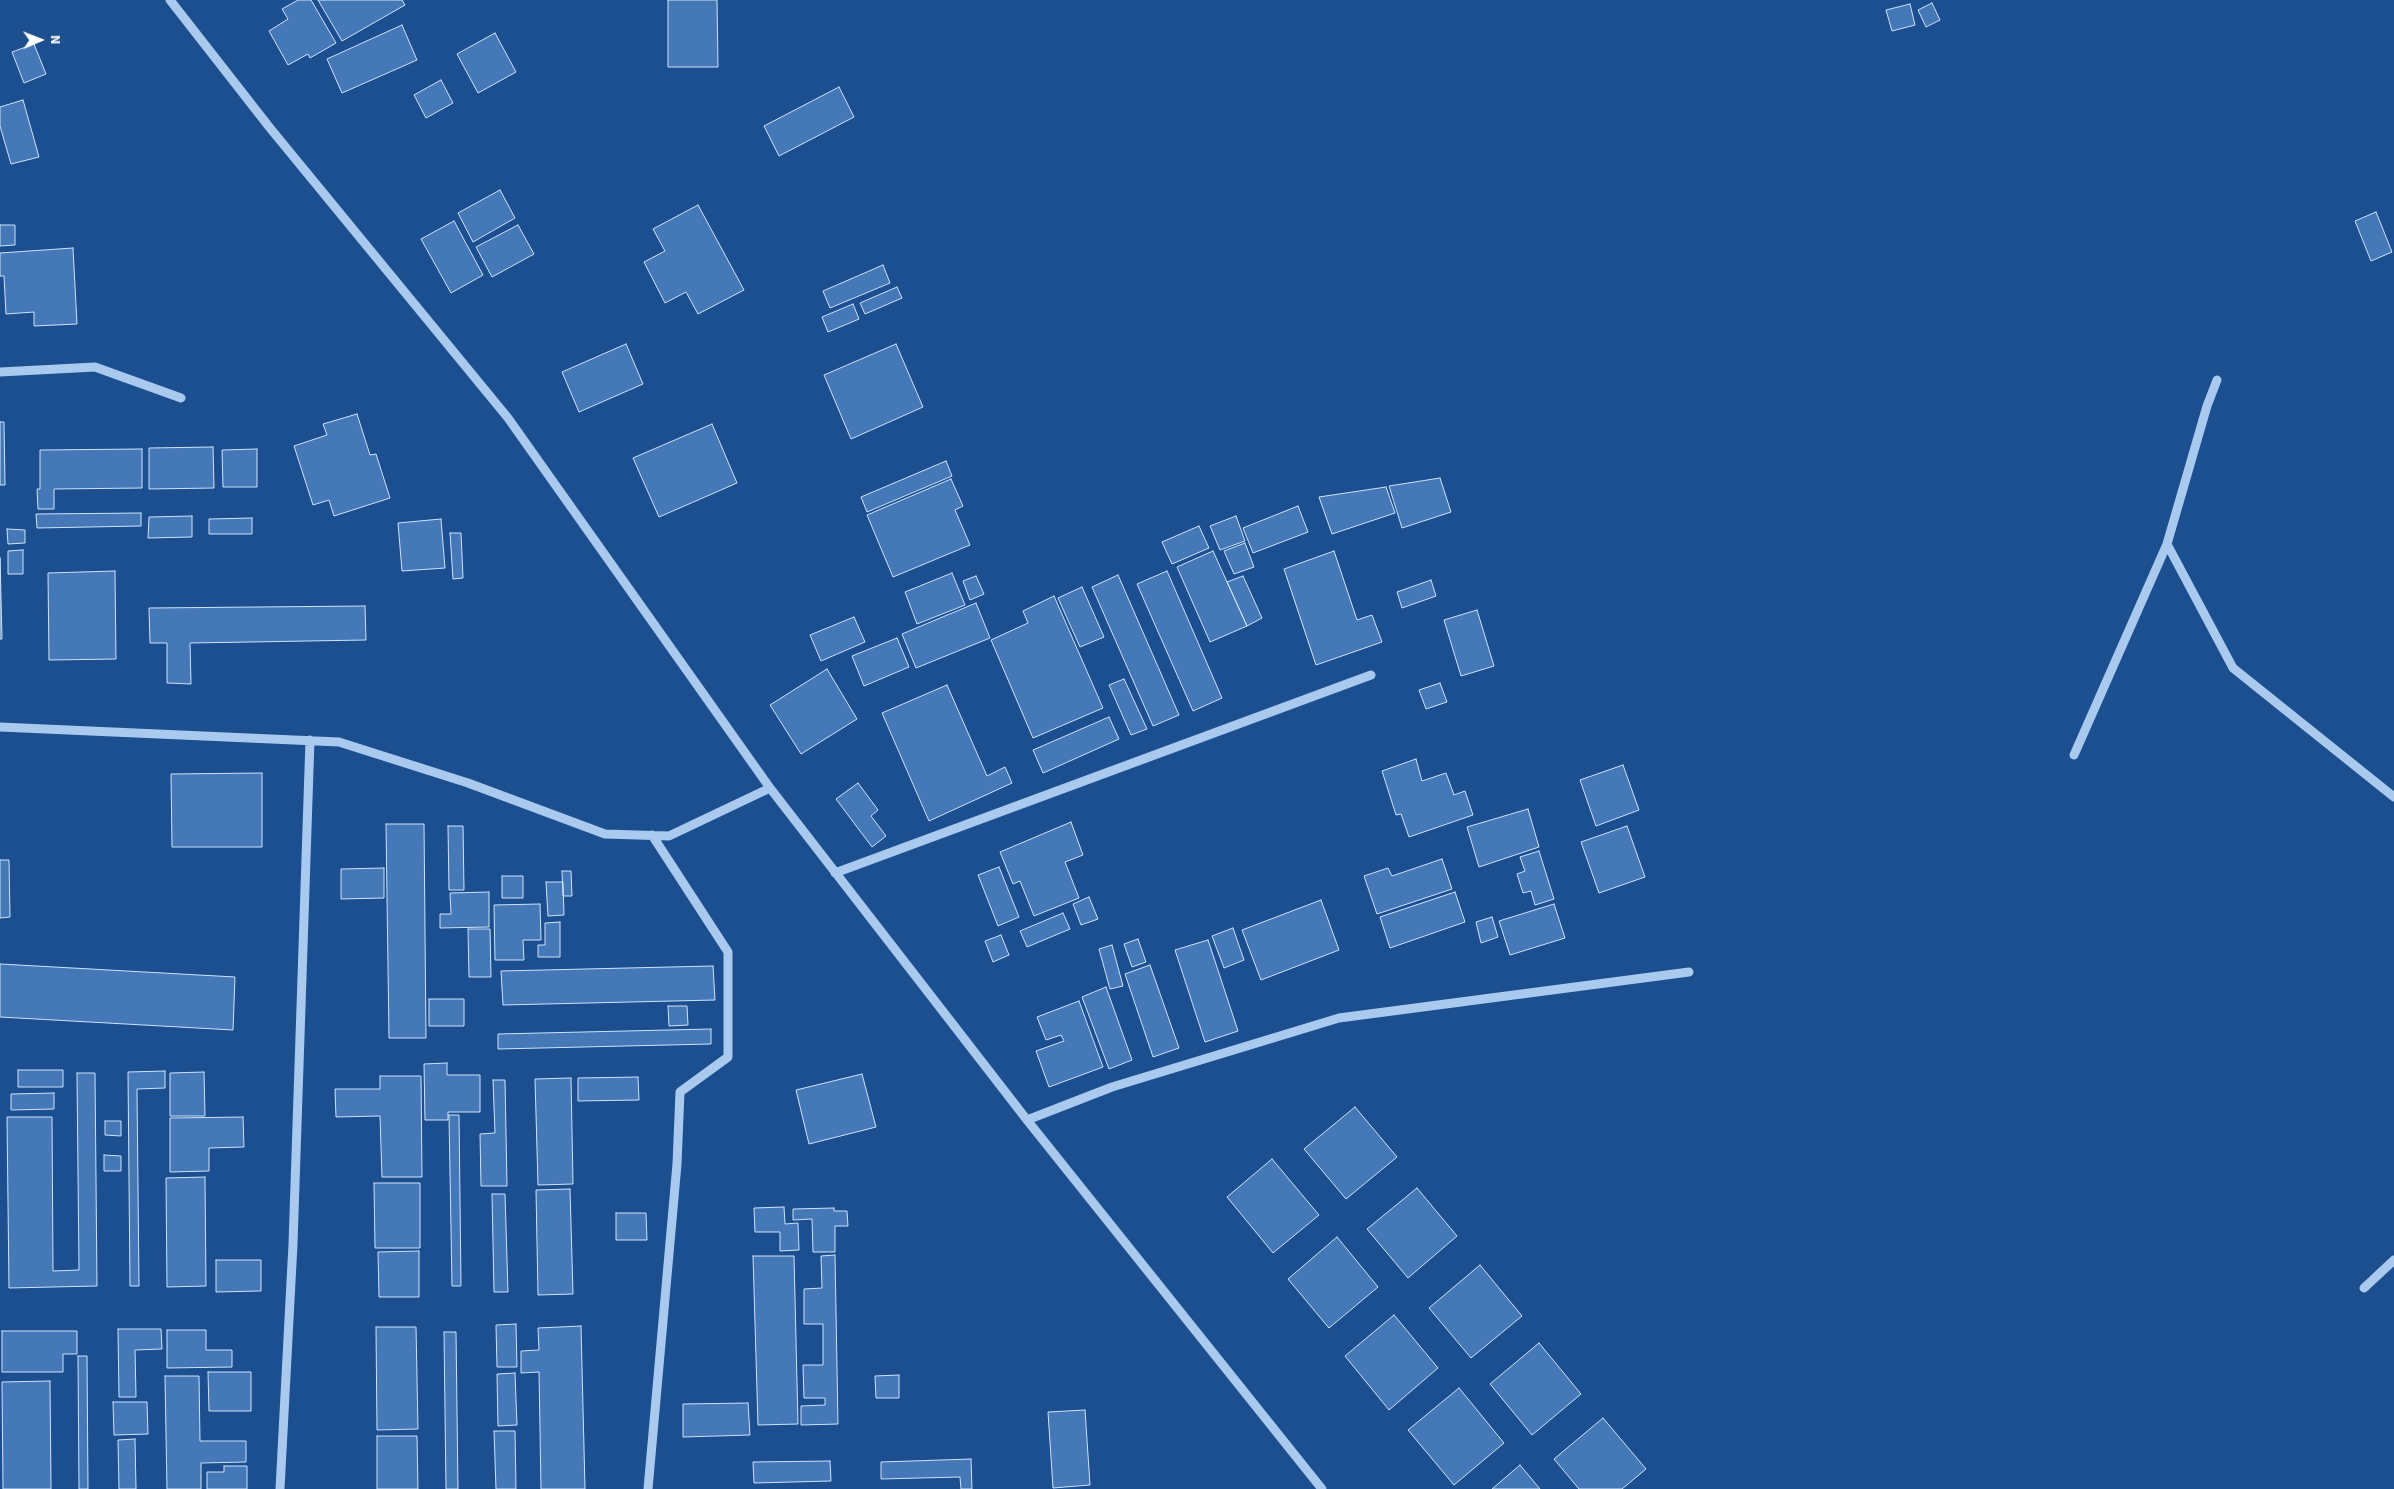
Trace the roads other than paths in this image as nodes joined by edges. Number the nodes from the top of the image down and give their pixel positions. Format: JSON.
{"nodes":[{"id":1,"x":170,"y":0,"type":"edge"},
{"id":2,"x":0,"y":372,"type":"edge"},
{"id":3,"x":2217,"y":380,"type":"dead end"},
{"id":4,"x":181,"y":398,"type":"dead end"},
{"id":5,"x":2167,"y":544,"type":"junction"},
{"id":6,"x":1371,"y":675,"type":"dead end"},
{"id":7,"x":0,"y":727,"type":"edge"},
{"id":8,"x":310,"y":740,"type":"junction"},
{"id":9,"x":2074,"y":755,"type":"dead end"},
{"id":10,"x":770,"y":788,"type":"junction"},
{"id":11,"x":2394,"y":797,"type":"edge"},
{"id":12,"x":652,"y":835,"type":"junction"},
{"id":13,"x":835,"y":873,"type":"junction"},
{"id":14,"x":1689,"y":972,"type":"dead end"},
{"id":15,"x":1027,"y":1120,"type":"junction"},
{"id":16,"x":2394,"y":1260,"type":"edge"},
{"id":17,"x":2364,"y":1288,"type":"dead end"},
{"id":18,"x":280,"y":1489,"type":"edge"},
{"id":19,"x":648,"y":1489,"type":"edge"},
{"id":20,"x":1322,"y":1489,"type":"edge"}],
"edges":[{"from":1,"to":10,"type":"street"},
{"from":2,"to":4,"type":"street"},
{"from":3,"to":5,"type":"street"},
{"from":5,"to":9,"type":"street"},
{"from":5,"to":11,"type":"street"},
{"from":6,"to":13,"type":"street"},
{"from":7,"to":8,"type":"street"},
{"from":8,"to":12,"type":"street"},
{"from":8,"to":18,"type":"street"},
{"from":10,"to":12,"type":"street"},
{"from":10,"to":13,"type":"street"},
{"from":12,"to":19,"type":"street"},
{"from":13,"to":15,"type":"street"},
{"from":14,"to":15,"type":"street"},
{"from":15,"to":20,"type":"street"},
{"from":16,"to":17,"type":"street"}]}
